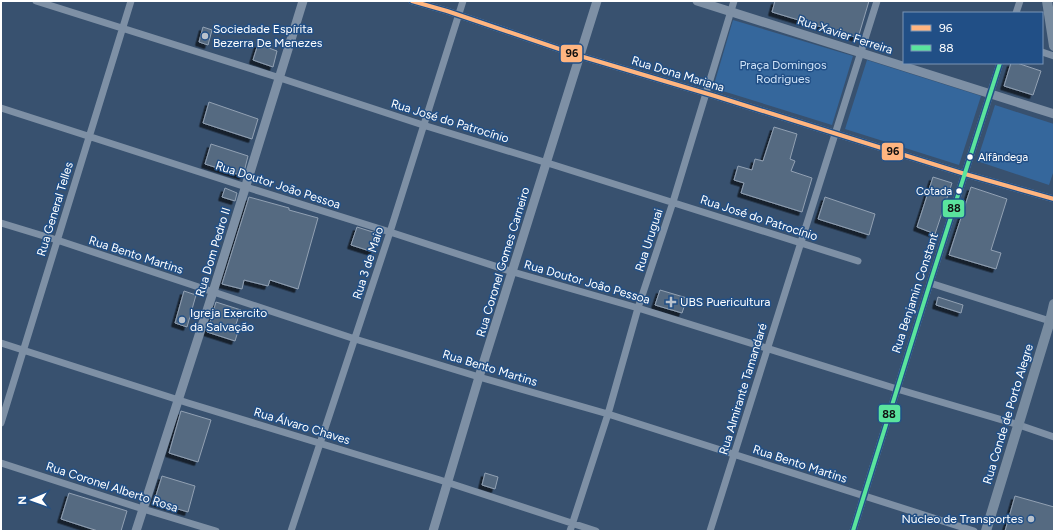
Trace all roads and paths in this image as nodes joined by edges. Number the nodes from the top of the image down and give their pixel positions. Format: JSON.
{"nodes":[{"id":1,"x":36,"y":1,"type":"edge"},
{"id":2,"x":131,"y":1,"type":"edge"},
{"id":3,"x":303,"y":1,"type":"edge"},
{"id":4,"x":412,"y":1,"type":"edge"},
{"id":5,"x":463,"y":1,"type":"edge"},
{"id":6,"x":597,"y":1,"type":"edge"},
{"id":7,"x":697,"y":1,"type":"edge"},
{"id":8,"x":734,"y":1,"type":"edge"},
{"id":9,"x":877,"y":1,"type":"edge"},
{"id":10,"x":1020,"y":1,"type":"edge"},
{"id":11,"x":1047,"y":1,"type":"edge"},
{"id":12,"x":730,"y":12,"type":"junction"},
{"id":13,"x":1016,"y":12,"type":"edge"},
{"id":14,"x":459,"y":15,"type":"junction"},
{"id":15,"x":123,"y":28,"type":"junction"},
{"id":16,"x":1054,"y":46,"type":"edge"},
{"id":17,"x":1043,"y":52,"type":"edge"},
{"id":18,"x":861,"y":53,"type":"junction"},
{"id":19,"x":580,"y":56,"type":"junction"},
{"id":20,"x":1054,"y":56,"type":"edge"},
{"id":21,"x":1000,"y":64,"type":"edge"},
{"id":22,"x":280,"y":78,"type":"junction"},
{"id":23,"x":705,"y":94,"type":"junction"},
{"id":24,"x":991,"y":94,"type":"junction"},
{"id":25,"x":1,"y":108,"type":"edge"},
{"id":26,"x":1054,"y":114,"type":"edge"},
{"id":27,"x":423,"y":125,"type":"junction"},
{"id":28,"x":835,"y":134,"type":"junction"},
{"id":29,"x":90,"y":136,"type":"junction"},
{"id":30,"x":546,"y":162,"type":"junction"},
{"id":31,"x":965,"y":174,"type":"junction"},
{"id":32,"x":246,"y":187,"type":"junction"},
{"id":33,"x":1054,"y":199,"type":"edge"},
{"id":34,"x":673,"y":202,"type":"junction"},
{"id":35,"x":1,"y":223,"type":"edge"},
{"id":36,"x":390,"y":232,"type":"junction"},
{"id":37,"x":57,"y":240,"type":"junction"},
{"id":38,"x":800,"y":243,"type":"junction"},
{"id":39,"x":858,"y":261,"type":"dead end"},
{"id":40,"x":513,"y":272,"type":"junction"},
{"id":41,"x":930,"y":283,"type":"junction"},
{"id":42,"x":213,"y":292,"type":"junction"},
{"id":43,"x":1054,"y":304,"type":"edge"},
{"id":44,"x":638,"y":308,"type":"junction"},
{"id":45,"x":1050,"y":321,"type":"junction"},
{"id":46,"x":355,"y":339,"type":"junction"},
{"id":47,"x":1,"y":343,"type":"edge"},
{"id":48,"x":24,"y":349,"type":"junction"},
{"id":49,"x":767,"y":349,"type":"junction"},
{"id":50,"x":479,"y":377,"type":"junction"},
{"id":51,"x":897,"y":389,"type":"junction"},
{"id":52,"x":178,"y":399,"type":"junction"},
{"id":53,"x":608,"y":414,"type":"junction"},
{"id":54,"x":1,"y":423,"type":"edge"},
{"id":55,"x":1018,"y":425,"type":"junction"},
{"id":56,"x":1054,"y":437,"type":"edge"},
{"id":57,"x":320,"y":443,"type":"junction"},
{"id":58,"x":734,"y":454,"type":"junction"},
{"id":59,"x":1,"y":463,"type":"edge"},
{"id":60,"x":448,"y":483,"type":"junction"},
{"id":61,"x":864,"y":496,"type":"junction"},
{"id":62,"x":143,"y":509,"type":"junction"},
{"id":63,"x":571,"y":528,"type":"edge"},
{"id":64,"x":136,"y":531,"type":"edge"},
{"id":65,"x":216,"y":531,"type":"edge"},
{"id":66,"x":291,"y":531,"type":"edge"},
{"id":67,"x":433,"y":531,"type":"edge"},
{"id":68,"x":596,"y":531,"type":"edge"},
{"id":69,"x":710,"y":531,"type":"edge"},
{"id":70,"x":853,"y":531,"type":"edge"},
{"id":71,"x":974,"y":531,"type":"edge"},
{"id":72,"x":986,"y":531,"type":"edge"}],
"edges":[{"from":1,"to":15,"type":"street","name":"Rua José do Patrocínio"},
{"from":2,"to":15,"type":"street","name":"Rua General Telles"},
{"from":3,"to":22,"type":"street","name":"Rua Dom Pedro II"},
{"from":4,"to":14,"type":"street","name":"Rua Dona Mariana"},
{"from":5,"to":14,"type":"street","name":"Rua 3 de Maio"},
{"from":6,"to":19,"type":"street","name":"Rua Coronel Gomes Carneiro"},
{"from":7,"to":12,"type":"street","name":"Rua Xavier Ferreira"},
{"from":8,"to":12,"type":"street","name":"Rua Uruguai"},
{"from":9,"to":18,"type":"street","name":"Rua Almirante Tamandaré"},
{"from":10,"to":13,"type":"street"},
{"from":11,"to":16,"type":"main road"},
{"from":12,"to":18,"type":"street","name":"Rua Xavier Ferreira"},
{"from":12,"to":23,"type":"street","name":"Rua Uruguai"},
{"from":14,"to":19,"type":"street","name":"Rua Dona Mariana"},
{"from":14,"to":27,"type":"street","name":"Rua 3 de Maio"},
{"from":15,"to":22,"type":"street","name":"Rua José do Patrocínio"},
{"from":15,"to":29,"type":"street","name":"Rua General Telles"},
{"from":17,"to":20,"type":"street"},
{"from":18,"to":24,"type":"street","name":"Rua Xavier Ferreira"},
{"from":18,"to":28,"type":"street","name":"Rua Almirante Tamandaré"},
{"from":19,"to":23,"type":"street","name":"Rua Dona Mariana"},
{"from":19,"to":30,"type":"street","name":"Rua Coronel Gomes Carneiro"},
{"from":21,"to":24,"type":"street","name":"Rua Benjamin Constant"},
{"from":22,"to":27,"type":"street","name":"Rua José do Patrocínio"},
{"from":22,"to":32,"type":"street","name":"Rua Dom Pedro II"},
{"from":23,"to":28,"type":"street","name":"Rua Dona Mariana"},
{"from":23,"to":34,"type":"street","name":"Rua Uruguai"},
{"from":24,"to":26,"type":"street","name":"Rua Xavier Ferreira"},
{"from":24,"to":31,"type":"street","name":"Rua Benjamin Constant"},
{"from":25,"to":29,"type":"street","name":"Rua Doutor João Pessoa"},
{"from":27,"to":30,"type":"street","name":"Rua José do Patrocínio"},
{"from":27,"to":36,"type":"street","name":"Rua 3 de Maio"},
{"from":28,"to":31,"type":"street","name":"Rua Dona Mariana"},
{"from":28,"to":38,"type":"street","name":"Rua Almirante Tamandaré"},
{"from":29,"to":32,"type":"street","name":"Rua Doutor João Pessoa"},
{"from":29,"to":37,"type":"street","name":"Rua General Telles"},
{"from":30,"to":34,"type":"street","name":"Rua José do Patrocínio"},
{"from":30,"to":40,"type":"street","name":"Rua Coronel Gomes Carneiro"},
{"from":31,"to":33,"type":"street","name":"Rua Dona Mariana"},
{"from":31,"to":41,"type":"street","name":"Rua Benjamin Constant"},
{"from":32,"to":36,"type":"street","name":"Rua Doutor João Pessoa"},
{"from":32,"to":42,"type":"street","name":"Rua Dom Pedro II"},
{"from":34,"to":38,"type":"street","name":"Rua José do Patrocínio"},
{"from":34,"to":44,"type":"street","name":"Rua Uruguai"},
{"from":35,"to":37,"type":"street","name":"Rua Bento Martins"},
{"from":36,"to":40,"type":"street","name":"Rua Doutor João Pessoa"},
{"from":36,"to":46,"type":"street","name":"Rua 3 de Maio"},
{"from":37,"to":42,"type":"street","name":"Rua Bento Martins"},
{"from":37,"to":48,"type":"street","name":"Rua General Telles"},
{"from":38,"to":39,"type":"street","name":"Rua José do Patrocínio"},
{"from":38,"to":49,"type":"street","name":"Rua Almirante Tamandaré"},
{"from":40,"to":44,"type":"street","name":"Rua Doutor João Pessoa"},
{"from":40,"to":50,"type":"street","name":"Rua Coronel Gomes Carneiro"},
{"from":41,"to":45,"type":"street"},
{"from":41,"to":51,"type":"street","name":"Rua Benjamin Constant"},
{"from":42,"to":46,"type":"street","name":"Rua Bento Martins"},
{"from":42,"to":52,"type":"street","name":"Rua Dom Pedro II"},
{"from":43,"to":45,"type":"main road","name":"Rua Conde de Porto Alegre"},
{"from":44,"to":49,"type":"street","name":"Rua Doutor João Pessoa"},
{"from":44,"to":53,"type":"street","name":"Rua Uruguai"},
{"from":45,"to":55,"type":"main road","name":"Rua Conde de Porto Alegre"},
{"from":46,"to":50,"type":"street","name":"Rua Bento Martins"},
{"from":46,"to":57,"type":"street","name":"Rua 3 de Maio"},
{"from":47,"to":48,"type":"street","name":"Rua Álvaro Chaves"},
{"from":48,"to":52,"type":"street","name":"Rua Álvaro Chaves"},
{"from":48,"to":54,"type":"street","name":"Rua General Telles"},
{"from":49,"to":51,"type":"street","name":"Rua Doutor João Pessoa"},
{"from":49,"to":58,"type":"street","name":"Rua Almirante Tamandaré"},
{"from":50,"to":53,"type":"street","name":"Rua Bento Martins"},
{"from":50,"to":60,"type":"street","name":"Rua Coronel Gomes Carneiro"},
{"from":51,"to":55,"type":"street","name":"Rua Doutor João Pessoa"},
{"from":51,"to":61,"type":"street","name":"Rua Benjamin Constant"},
{"from":52,"to":57,"type":"street","name":"Rua Álvaro Chaves"},
{"from":52,"to":62,"type":"street","name":"Rua Dom Pedro II"},
{"from":53,"to":58,"type":"street","name":"Rua Bento Martins"},
{"from":53,"to":63,"type":"street","name":"Rua Uruguai"},
{"from":55,"to":56,"type":"street","name":"Rua Doutor João Pessoa"},
{"from":55,"to":72,"type":"main road","name":"Rua Conde de Porto Alegre"},
{"from":57,"to":60,"type":"street","name":"Rua Álvaro Chaves"},
{"from":57,"to":66,"type":"street","name":"Rua 3 de Maio"},
{"from":58,"to":61,"type":"street","name":"Rua Bento Martins"},
{"from":58,"to":69,"type":"street","name":"Rua Almirante Tamandaré"},
{"from":59,"to":62,"type":"street","name":"Rua Coronel Alberto Rosa"},
{"from":60,"to":63,"type":"street","name":"Rua Álvaro Chaves"},
{"from":60,"to":67,"type":"street","name":"Rua Coronel Gomes Carneiro"},
{"from":61,"to":70,"type":"street","name":"Rua Benjamin Constant"},
{"from":61,"to":71,"type":"street","name":"Rua Bento Martins"},
{"from":62,"to":64,"type":"street","name":"Rua Dom Pedro II"},
{"from":62,"to":65,"type":"street","name":"Rua Coronel Alberto Rosa"},
{"from":63,"to":68,"type":"street","name":"Rua Álvaro Chaves"}]}
